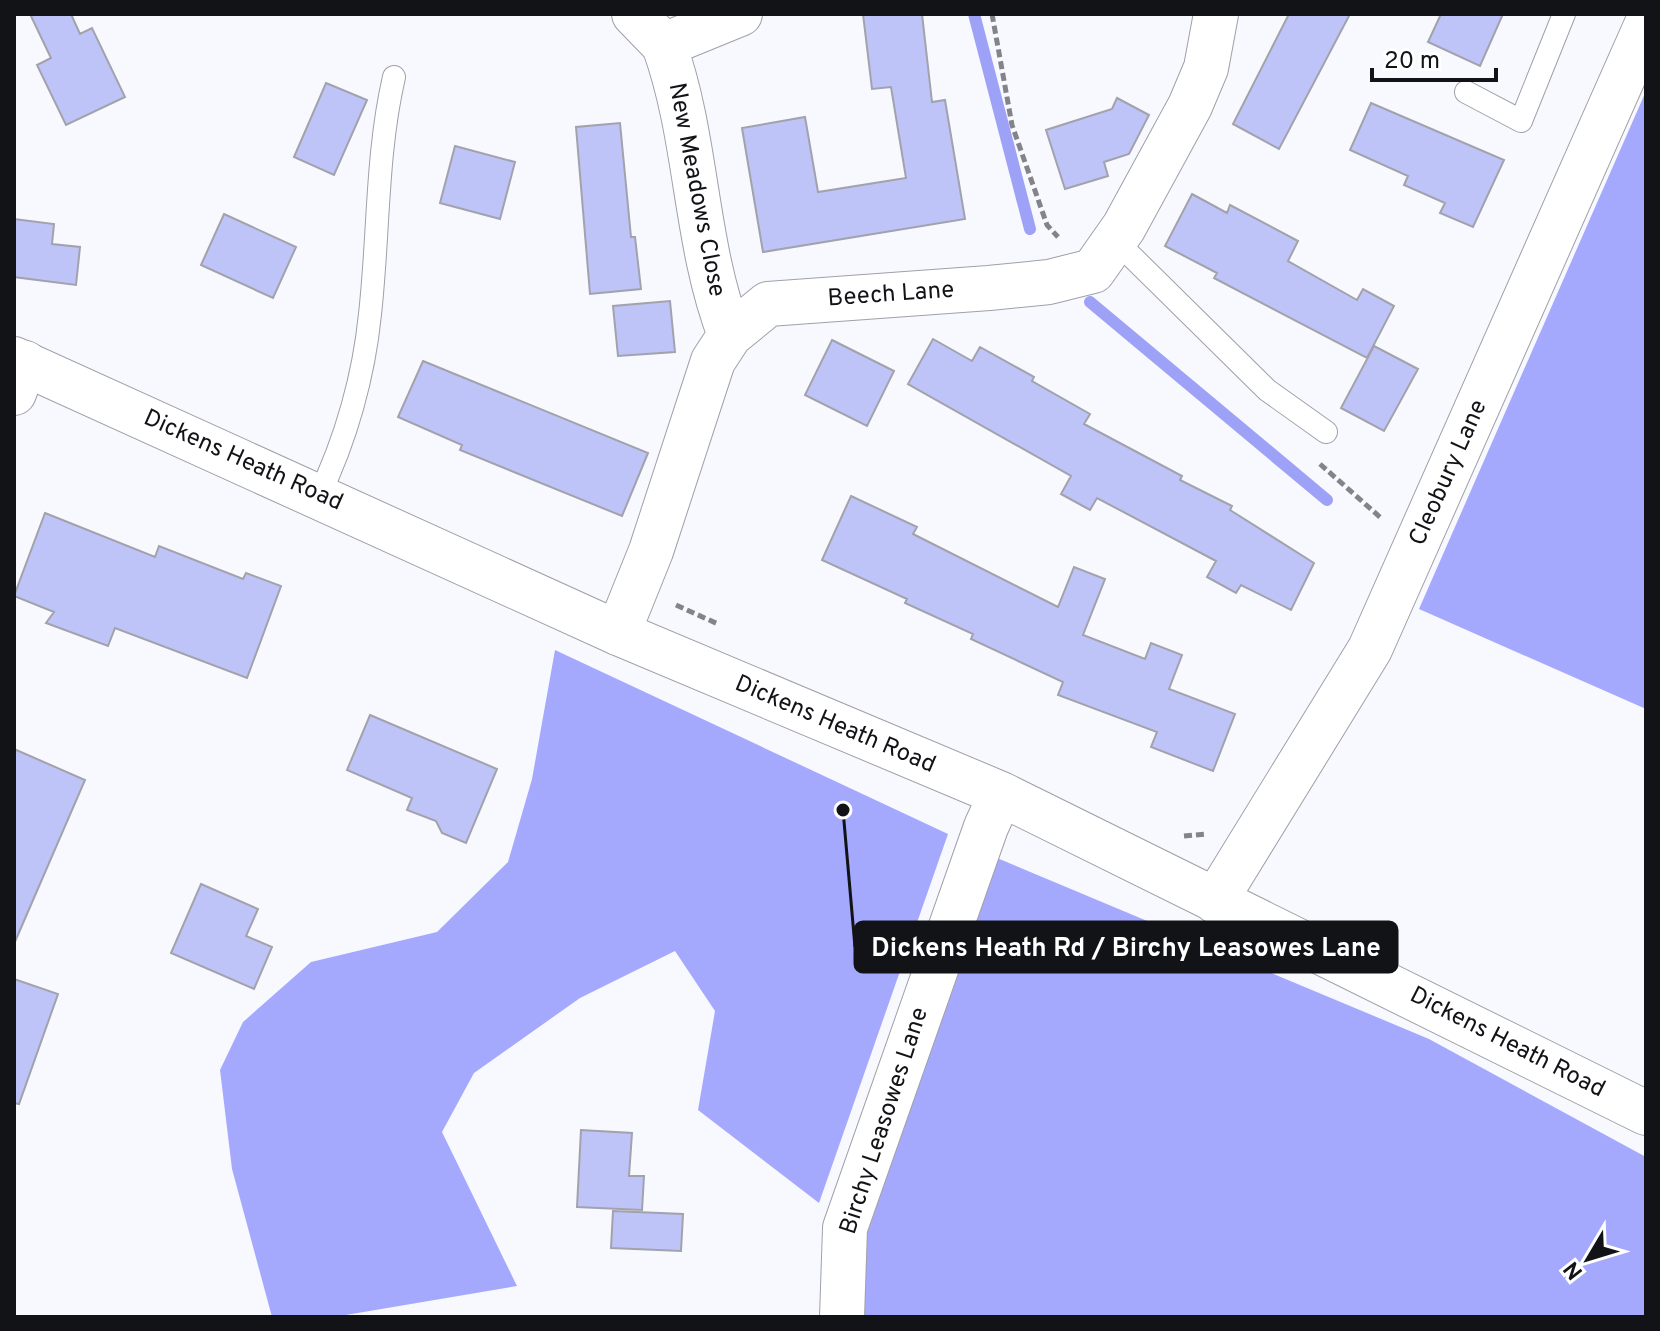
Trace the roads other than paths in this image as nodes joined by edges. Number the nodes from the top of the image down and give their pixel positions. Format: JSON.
{"nodes":[{"id":1,"x":634,"y":14,"type":"edge"},
{"id":2,"x":740,"y":14,"type":"edge"},
{"id":3,"x":1216,"y":14,"type":"edge"},
{"id":4,"x":1564,"y":14,"type":"edge"},
{"id":5,"x":1646,"y":26,"type":"edge"},
{"id":6,"x":664,"y":45,"type":"junction"},
{"id":7,"x":394,"y":77,"type":"dead end"},
{"id":8,"x":1466,"y":92,"type":"dead end"},
{"id":9,"x":1104,"y":256,"type":"junction"},
{"id":10,"x":730,"y":335,"type":"junction"},
{"id":11,"x":18,"y":372,"type":"edge"},
{"id":12,"x":1326,"y":432,"type":"dead end"},
{"id":13,"x":319,"y":495,"type":"junction"},
{"id":14,"x":618,"y":633,"type":"junction"},
{"id":15,"x":1001,"y":794,"type":"junction"},
{"id":16,"x":1215,"y":901,"type":"junction"},
{"id":17,"x":1646,"y":1113,"type":"edge"},
{"id":18,"x":842,"y":1317,"type":"edge"}],
"edges":[{"from":1,"to":6,"type":"street","name":"New Meadows Close"},
{"from":2,"to":6,"type":"street"},
{"from":3,"to":9,"type":"street"},
{"from":4,"to":8,"type":"lane"},
{"from":5,"to":16,"type":"street","name":"Cleobury Lane"},
{"from":6,"to":10,"type":"street","name":"New Meadows Close"},
{"from":7,"to":13,"type":"lane"},
{"from":9,"to":10,"type":"street","name":"Beech Lane"},
{"from":9,"to":12,"type":"lane"},
{"from":10,"to":14,"type":"street","name":"Beech Lane"},
{"from":11,"to":13,"type":"street","name":"Dickens Heath Road"},
{"from":13,"to":14,"type":"street","name":"Dickens Heath Road"},
{"from":14,"to":15,"type":"street","name":"Dickens Heath Road"},
{"from":15,"to":16,"type":"street","name":"Dickens Heath Road"},
{"from":15,"to":18,"type":"street","name":"Birchy Leasowes Lane"},
{"from":16,"to":17,"type":"street","name":"Dickens Heath Road"}]}
